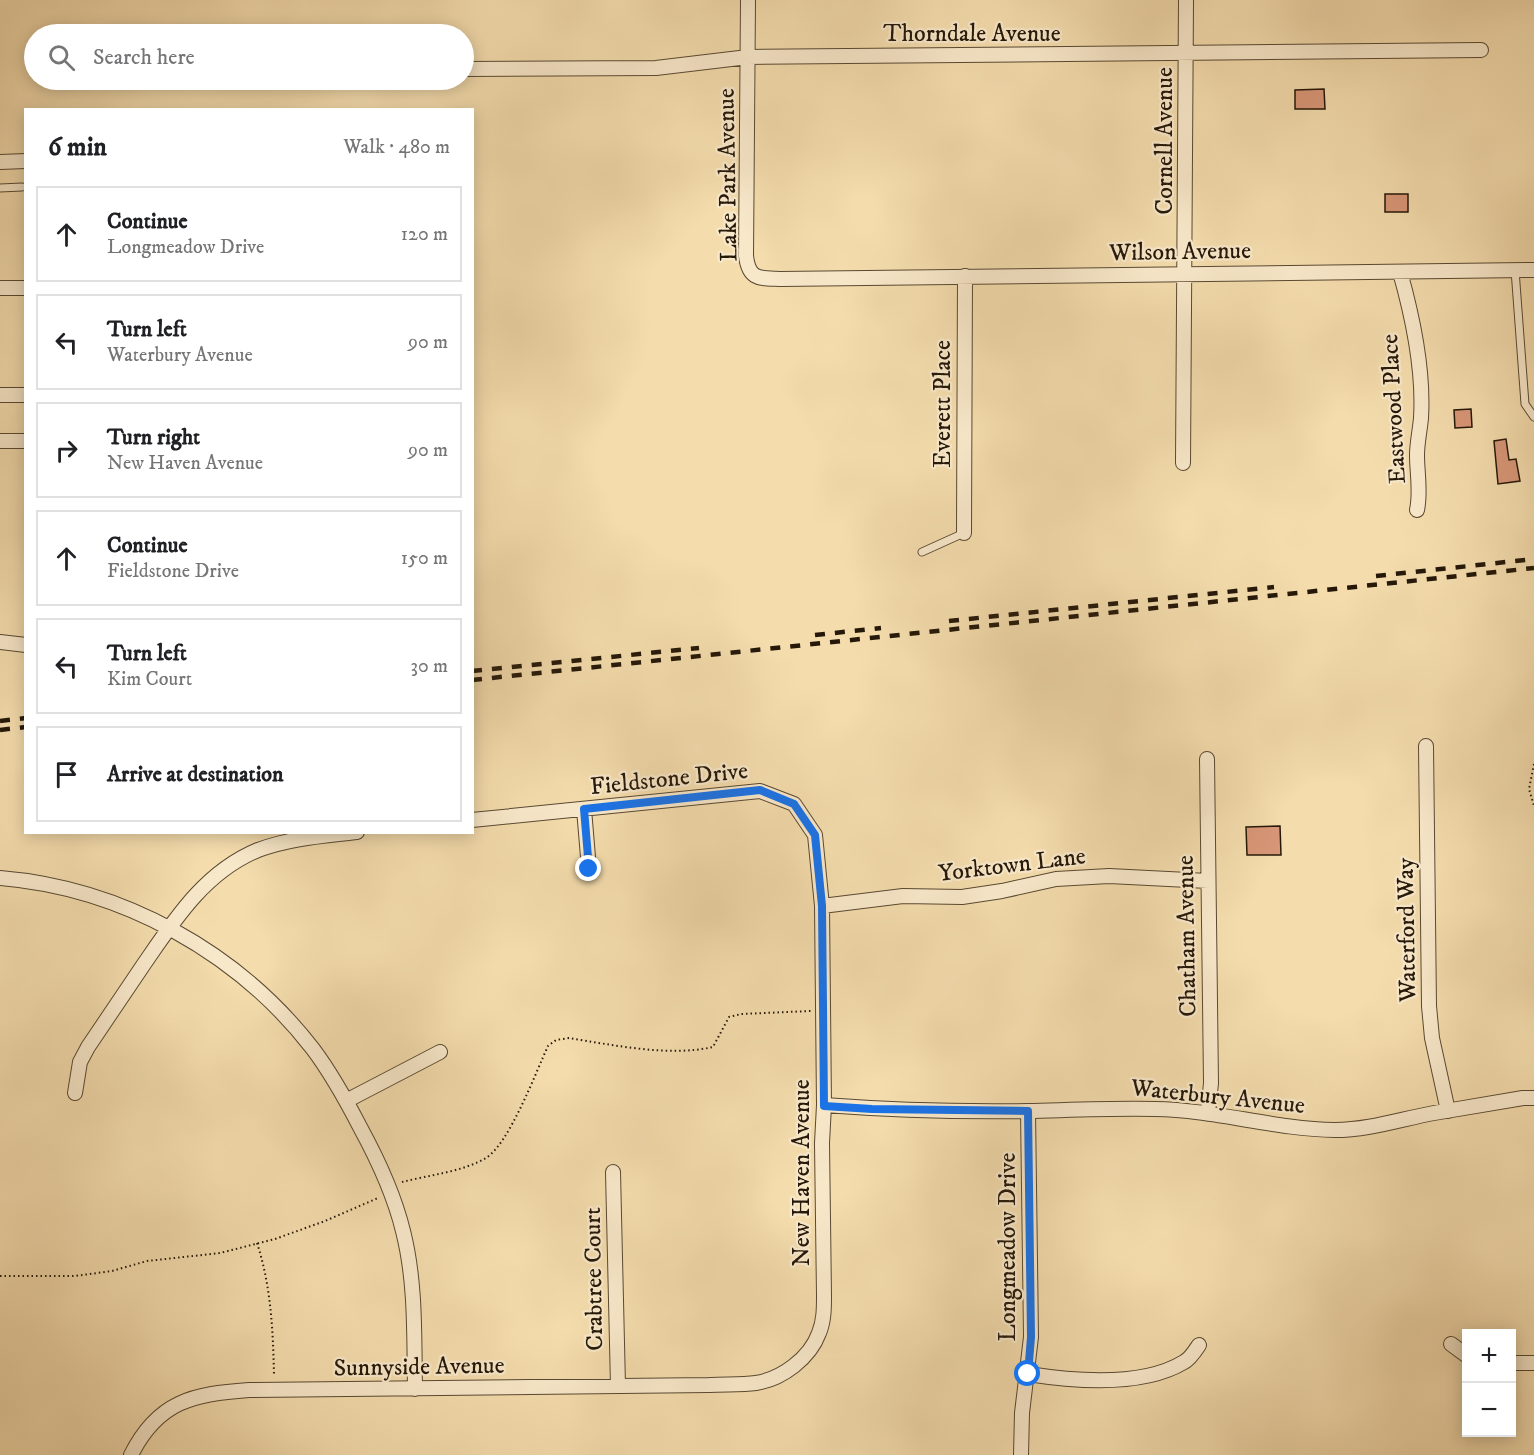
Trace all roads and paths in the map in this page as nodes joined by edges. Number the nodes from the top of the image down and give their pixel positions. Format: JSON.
{"nodes":[{"id":1,"x":748,"y":0,"type":"edge"},
{"id":2,"x":1186,"y":0,"type":"edge"},
{"id":3,"x":1481,"y":50,"type":"dead end"},
{"id":4,"x":1187,"y":54,"type":"junction"},
{"id":5,"x":748,"y":57,"type":"junction"},
{"id":6,"x":474,"y":69,"type":"edge"},
{"id":7,"x":24,"y":161,"type":"edge"},
{"id":8,"x":0,"y":162,"type":"edge"},
{"id":9,"x":22,"y":187,"type":"dead end"},
{"id":10,"x":0,"y":188,"type":"edge"},
{"id":11,"x":1515,"y":270,"type":"junction"},
{"id":12,"x":1534,"y":270,"type":"edge"},
{"id":13,"x":1400,"y":272,"type":"junction"},
{"id":14,"x":1185,"y":274,"type":"junction"},
{"id":15,"x":964,"y":276,"type":"junction"},
{"id":16,"x":825,"y":278,"type":"joint"},
{"id":17,"x":0,"y":288,"type":"edge"},
{"id":18,"x":24,"y":288,"type":"edge"},
{"id":19,"x":0,"y":394,"type":"edge"},
{"id":20,"x":24,"y":395,"type":"edge"},
{"id":21,"x":1534,"y":417,"type":"edge"},
{"id":22,"x":0,"y":441,"type":"edge"},
{"id":23,"x":24,"y":441,"type":"edge"},
{"id":24,"x":1184,"y":462,"type":"dead end"},
{"id":25,"x":1417,"y":510,"type":"dead end"},
{"id":26,"x":964,"y":532,"type":"joint"},
{"id":27,"x":922,"y":552,"type":"dead end"},
{"id":28,"x":0,"y":642,"type":"edge"},
{"id":29,"x":24,"y":645,"type":"edge"},
{"id":30,"x":1426,"y":746,"type":"dead end"},
{"id":31,"x":1207,"y":759,"type":"dead end"},
{"id":32,"x":1534,"y":764,"type":"edge"},
{"id":33,"x":1534,"y":806,"type":"edge"},
{"id":34,"x":584,"y":809,"type":"junction"},
{"id":35,"x":474,"y":820,"type":"edge"},
{"id":36,"x":343,"y":834,"type":"edge"},
{"id":37,"x":589,"y":869,"type":"dead end"},
{"id":38,"x":0,"y":878,"type":"edge"},
{"id":39,"x":1208,"y":881,"type":"junction"},
{"id":40,"x":822,"y":906,"type":"junction"},
{"id":41,"x":169,"y":927,"type":"junction"},
{"id":42,"x":823,"y":1011,"type":"junction"},
{"id":43,"x":440,"y":1052,"type":"dead end"},
{"id":44,"x":75,"y":1093,"type":"dead end"},
{"id":45,"x":1534,"y":1098,"type":"edge"},
{"id":46,"x":346,"y":1101,"type":"junction"},
{"id":47,"x":824,"y":1106,"type":"junction"},
{"id":48,"x":1028,"y":1111,"type":"junction"},
{"id":49,"x":1448,"y":1111,"type":"junction"},
{"id":50,"x":1208,"y":1113,"type":"junction"},
{"id":51,"x":613,"y":1172,"type":"dead end"},
{"id":52,"x":391,"y":1192,"type":"junction"},
{"id":53,"x":257,"y":1243,"type":"junction"},
{"id":54,"x":0,"y":1276,"type":"edge"},
{"id":55,"x":1451,"y":1344,"type":"dead end"},
{"id":56,"x":1199,"y":1345,"type":"dead end"},
{"id":57,"x":1462,"y":1352,"type":"edge"},
{"id":58,"x":1534,"y":1363,"type":"edge"},
{"id":59,"x":1516,"y":1364,"type":"edge"},
{"id":60,"x":1028,"y":1374,"type":"junction"},
{"id":61,"x":734,"y":1384,"type":"joint"},
{"id":62,"x":618,"y":1386,"type":"junction"},
{"id":63,"x":416,"y":1389,"type":"junction"},
{"id":64,"x":274,"y":1390,"type":"junction"},
{"id":65,"x":131,"y":1455,"type":"edge"},
{"id":66,"x":1021,"y":1455,"type":"edge"}],
"edges":[{"from":1,"to":5,"type":"street","name":"Lake Park Avenue"},
{"from":2,"to":4,"type":"street","name":"Cornell Avenue"},
{"from":3,"to":4,"type":"street","name":"Thorndale Avenue"},
{"from":4,"to":5,"type":"street","name":"Thorndale Avenue"},
{"from":4,"to":14,"type":"street","name":"Cornell Avenue"},
{"from":5,"to":6,"type":"street","name":"Thorndale Avenue"},
{"from":5,"to":16,"type":"street","name":"Lake Park Avenue"},
{"from":7,"to":8,"type":"street"},
{"from":9,"to":10,"type":"lane"},
{"from":11,"to":12,"type":"street","name":"Wilson Avenue"},
{"from":11,"to":13,"type":"street","name":"Wilson Avenue"},
{"from":11,"to":21,"type":"lane"},
{"from":13,"to":14,"type":"street","name":"Wilson Avenue"},
{"from":13,"to":25,"type":"street","name":"Eastwood Place"},
{"from":14,"to":15,"type":"street","name":"Wilson Avenue"},
{"from":14,"to":24,"type":"street","name":"Cornell Avenue"},
{"from":15,"to":16,"type":"street","name":"Wilson Avenue"},
{"from":15,"to":26,"type":"street","name":"Everett Place"},
{"from":17,"to":18,"type":"street"},
{"from":19,"to":20,"type":"street"},
{"from":22,"to":23,"type":"street"},
{"from":26,"to":27,"type":"lane"},
{"from":28,"to":29,"type":"street"},
{"from":30,"to":49,"type":"street","name":"Waterford Way"},
{"from":31,"to":39,"type":"street","name":"Chatham Avenue"},
{"from":32,"to":33,"type":"path"},
{"from":34,"to":35,"type":"street","name":"Fieldstone Drive"},
{"from":34,"to":37,"type":"street"},
{"from":34,"to":40,"type":"street","name":"Fieldstone Drive"},
{"from":36,"to":41,"type":"street"},
{"from":38,"to":41,"type":"street"},
{"from":39,"to":40,"type":"street","name":"Yorktown Lane"},
{"from":39,"to":50,"type":"street","name":"Chatham Avenue"},
{"from":40,"to":42,"type":"street","name":"New Haven Avenue"},
{"from":41,"to":44,"type":"street"},
{"from":41,"to":46,"type":"street"},
{"from":42,"to":47,"type":"street","name":"New Haven Avenue"},
{"from":42,"to":52,"type":"path"},
{"from":43,"to":46,"type":"street"},
{"from":45,"to":49,"type":"street","name":"Waterbury Avenue"},
{"from":46,"to":52,"type":"street"},
{"from":47,"to":48,"type":"street","name":"Waterbury Avenue"},
{"from":47,"to":61,"type":"street","name":"New Haven Avenue"},
{"from":48,"to":50,"type":"street","name":"Waterbury Avenue"},
{"from":48,"to":60,"type":"street","name":"Longmeadow Drive"},
{"from":49,"to":50,"type":"street","name":"Waterbury Avenue"},
{"from":51,"to":62,"type":"street","name":"Crabtree Court"},
{"from":52,"to":53,"type":"path"},
{"from":52,"to":63,"type":"street"},
{"from":53,"to":54,"type":"path"},
{"from":53,"to":64,"type":"path"},
{"from":55,"to":57,"type":"street"},
{"from":56,"to":60,"type":"street"},
{"from":58,"to":59,"type":"street"},
{"from":60,"to":66,"type":"street","name":"Longmeadow Drive"},
{"from":61,"to":62,"type":"street","name":"Sunnyside Avenue"},
{"from":62,"to":63,"type":"street","name":"Sunnyside Avenue"},
{"from":63,"to":64,"type":"street","name":"Sunnyside Avenue"},
{"from":64,"to":65,"type":"street","name":"Sunnyside Avenue"}]}
